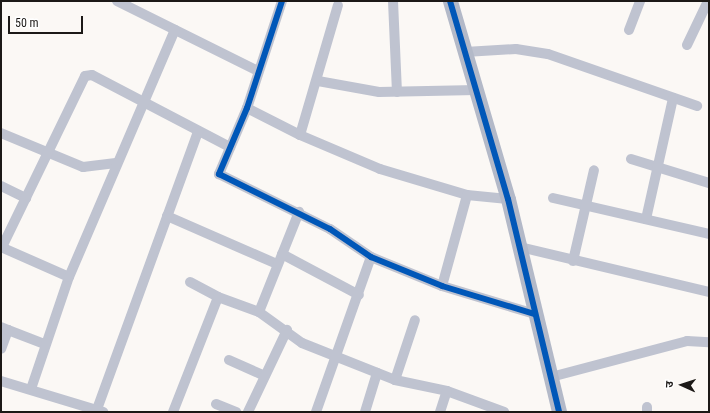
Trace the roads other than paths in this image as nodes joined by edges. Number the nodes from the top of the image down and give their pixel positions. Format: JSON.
{"nodes":[{"id":1,"x":117,"y":1,"type":"edge"},
{"id":2,"x":282,"y":1,"type":"edge"},
{"id":3,"x":393,"y":1,"type":"edge"},
{"id":4,"x":450,"y":1,"type":"edge"},
{"id":5,"x":640,"y":1,"type":"edge"},
{"id":6,"x":708,"y":1,"type":"edge"},
{"id":7,"x":132,"y":4,"type":"edge"},
{"id":8,"x":338,"y":5,"type":"dead end"},
{"id":9,"x":175,"y":30,"type":"junction"},
{"id":10,"x":629,"y":30,"type":"dead end"},
{"id":11,"x":687,"y":45,"type":"dead end"},
{"id":12,"x":465,"y":52,"type":"junction"},
{"id":13,"x":258,"y":71,"type":"junction"},
{"id":14,"x":318,"y":80,"type":"junction"},
{"id":15,"x":476,"y":90,"type":"junction"},
{"id":16,"x":397,"y":92,"type":"junction"},
{"id":17,"x":673,"y":98,"type":"junction"},
{"id":18,"x":142,"y":100,"type":"junction"},
{"id":19,"x":697,"y":106,"type":"dead end"},
{"id":20,"x":247,"y":108,"type":"junction"},
{"id":21,"x":198,"y":131,"type":"junction"},
{"id":22,"x":1,"y":133,"type":"edge"},
{"id":23,"x":300,"y":135,"type":"junction"},
{"id":24,"x":230,"y":147,"type":"junction"},
{"id":25,"x":47,"y":154,"type":"junction"},
{"id":26,"x":631,"y":159,"type":"dead end"},
{"id":27,"x":116,"y":163,"type":"junction"},
{"id":28,"x":659,"y":167,"type":"junction"},
{"id":29,"x":594,"y":170,"type":"dead end"},
{"id":30,"x":709,"y":183,"type":"edge"},
{"id":31,"x":1,"y":186,"type":"edge"},
{"id":32,"x":467,"y":196,"type":"junction"},
{"id":33,"x":26,"y":198,"type":"junction"},
{"id":34,"x":553,"y":198,"type":"dead end"},
{"id":35,"x":508,"y":199,"type":"junction"},
{"id":36,"x":587,"y":205,"type":"junction"},
{"id":37,"x":299,"y":212,"type":"junction"},
{"id":38,"x":167,"y":216,"type":"junction"},
{"id":39,"x":646,"y":219,"type":"junction"},
{"id":40,"x":709,"y":234,"type":"edge"},
{"id":41,"x":520,"y":246,"type":"junction"},
{"id":42,"x":2,"y":247,"type":"edge"},
{"id":43,"x":282,"y":254,"type":"junction"},
{"id":44,"x":371,"y":257,"type":"junction"},
{"id":45,"x":573,"y":261,"type":"junction"},
{"id":46,"x":277,"y":264,"type":"junction"},
{"id":47,"x":69,"y":277,"type":"junction"},
{"id":48,"x":190,"y":282,"type":"dead end"},
{"id":49,"x":442,"y":286,"type":"junction"},
{"id":50,"x":709,"y":292,"type":"edge"},
{"id":51,"x":359,"y":295,"type":"junction"},
{"id":52,"x":218,"y":297,"type":"junction"},
{"id":53,"x":259,"y":312,"type":"junction"},
{"id":54,"x":536,"y":314,"type":"junction"},
{"id":55,"x":415,"y":320,"type":"dead end"},
{"id":56,"x":4,"y":328,"type":"edge"},
{"id":57,"x":288,"y":330,"type":"junction"},
{"id":58,"x":709,"y":342,"type":"edge"},
{"id":59,"x":45,"y":344,"type":"junction"},
{"id":60,"x":1,"y":349,"type":"edge"},
{"id":61,"x":338,"y":358,"type":"junction"},
{"id":62,"x":229,"y":360,"type":"dead end"},
{"id":63,"x":377,"y":373,"type":"junction"},
{"id":64,"x":265,"y":376,"type":"junction"},
{"id":65,"x":551,"y":377,"type":"junction"},
{"id":66,"x":395,"y":380,"type":"junction"},
{"id":67,"x":1,"y":381,"type":"edge"},
{"id":68,"x":31,"y":389,"type":"junction"},
{"id":69,"x":447,"y":391,"type":"junction"},
{"id":70,"x":216,"y":404,"type":"dead end"},
{"id":71,"x":98,"y":411,"type":"edge"},
{"id":72,"x":173,"y":412,"type":"edge"},
{"id":73,"x":236,"y":412,"type":"edge"},
{"id":74,"x":248,"y":412,"type":"edge"},
{"id":75,"x":316,"y":412,"type":"edge"},
{"id":76,"x":365,"y":412,"type":"edge"},
{"id":77,"x":440,"y":412,"type":"edge"},
{"id":78,"x":504,"y":412,"type":"edge"},
{"id":79,"x":559,"y":412,"type":"edge"}],
"edges":[{"from":1,"to":7,"type":"street"},
{"from":2,"to":13,"type":"street"},
{"from":3,"to":16,"type":"street"},
{"from":4,"to":12,"type":"street"},
{"from":5,"to":10,"type":"street"},
{"from":6,"to":11,"type":"street"},
{"from":7,"to":9,"type":"street"},
{"from":8,"to":14,"type":"street"},
{"from":9,"to":13,"type":"street"},
{"from":9,"to":18,"type":"street"},
{"from":12,"to":15,"type":"street"},
{"from":12,"to":17,"type":"street"},
{"from":13,"to":20,"type":"street"},
{"from":14,"to":16,"type":"street"},
{"from":14,"to":23,"type":"street"},
{"from":15,"to":16,"type":"street"},
{"from":15,"to":35,"type":"street"},
{"from":17,"to":19,"type":"street"},
{"from":17,"to":28,"type":"street"},
{"from":18,"to":21,"type":"street"},
{"from":18,"to":25,"type":"street"},
{"from":18,"to":27,"type":"street"},
{"from":20,"to":23,"type":"street"},
{"from":20,"to":24,"type":"street"},
{"from":21,"to":24,"type":"street"},
{"from":21,"to":38,"type":"street"},
{"from":22,"to":25,"type":"street"},
{"from":23,"to":32,"type":"street"},
{"from":24,"to":37,"type":"street"},
{"from":25,"to":27,"type":"street"},
{"from":25,"to":33,"type":"street"},
{"from":26,"to":28,"type":"street"},
{"from":27,"to":47,"type":"street"},
{"from":28,"to":30,"type":"street"},
{"from":28,"to":39,"type":"street"},
{"from":29,"to":36,"type":"street"},
{"from":31,"to":33,"type":"street"},
{"from":32,"to":35,"type":"street"},
{"from":32,"to":49,"type":"street"},
{"from":33,"to":42,"type":"street"},
{"from":34,"to":36,"type":"street"},
{"from":35,"to":41,"type":"street"},
{"from":36,"to":39,"type":"street"},
{"from":36,"to":45,"type":"street"},
{"from":37,"to":43,"type":"street"},
{"from":37,"to":44,"type":"street"},
{"from":38,"to":46,"type":"street"},
{"from":38,"to":71,"type":"street"},
{"from":39,"to":40,"type":"street"},
{"from":41,"to":45,"type":"street"},
{"from":41,"to":54,"type":"street"},
{"from":42,"to":47,"type":"street"},
{"from":43,"to":46,"type":"street"},
{"from":43,"to":51,"type":"street"},
{"from":44,"to":49,"type":"street"},
{"from":44,"to":51,"type":"street"},
{"from":45,"to":50,"type":"street"},
{"from":46,"to":53,"type":"street"},
{"from":47,"to":59,"type":"street"},
{"from":48,"to":52,"type":"street"},
{"from":49,"to":54,"type":"street"},
{"from":51,"to":61,"type":"street"},
{"from":52,"to":53,"type":"street"},
{"from":52,"to":72,"type":"street"},
{"from":53,"to":57,"type":"street"},
{"from":54,"to":65,"type":"street"},
{"from":55,"to":66,"type":"street"},
{"from":56,"to":59,"type":"street"},
{"from":56,"to":60,"type":"street"},
{"from":57,"to":61,"type":"street"},
{"from":57,"to":64,"type":"street"},
{"from":58,"to":65,"type":"street"},
{"from":59,"to":68,"type":"street"},
{"from":61,"to":63,"type":"street"},
{"from":61,"to":75,"type":"street"},
{"from":62,"to":64,"type":"street"},
{"from":63,"to":66,"type":"street"},
{"from":63,"to":76,"type":"street"},
{"from":64,"to":74,"type":"street"},
{"from":65,"to":79,"type":"street"},
{"from":66,"to":69,"type":"street"},
{"from":67,"to":68,"type":"street"},
{"from":68,"to":71,"type":"street"},
{"from":69,"to":77,"type":"street"},
{"from":69,"to":78,"type":"street"},
{"from":70,"to":73,"type":"street"}]}
